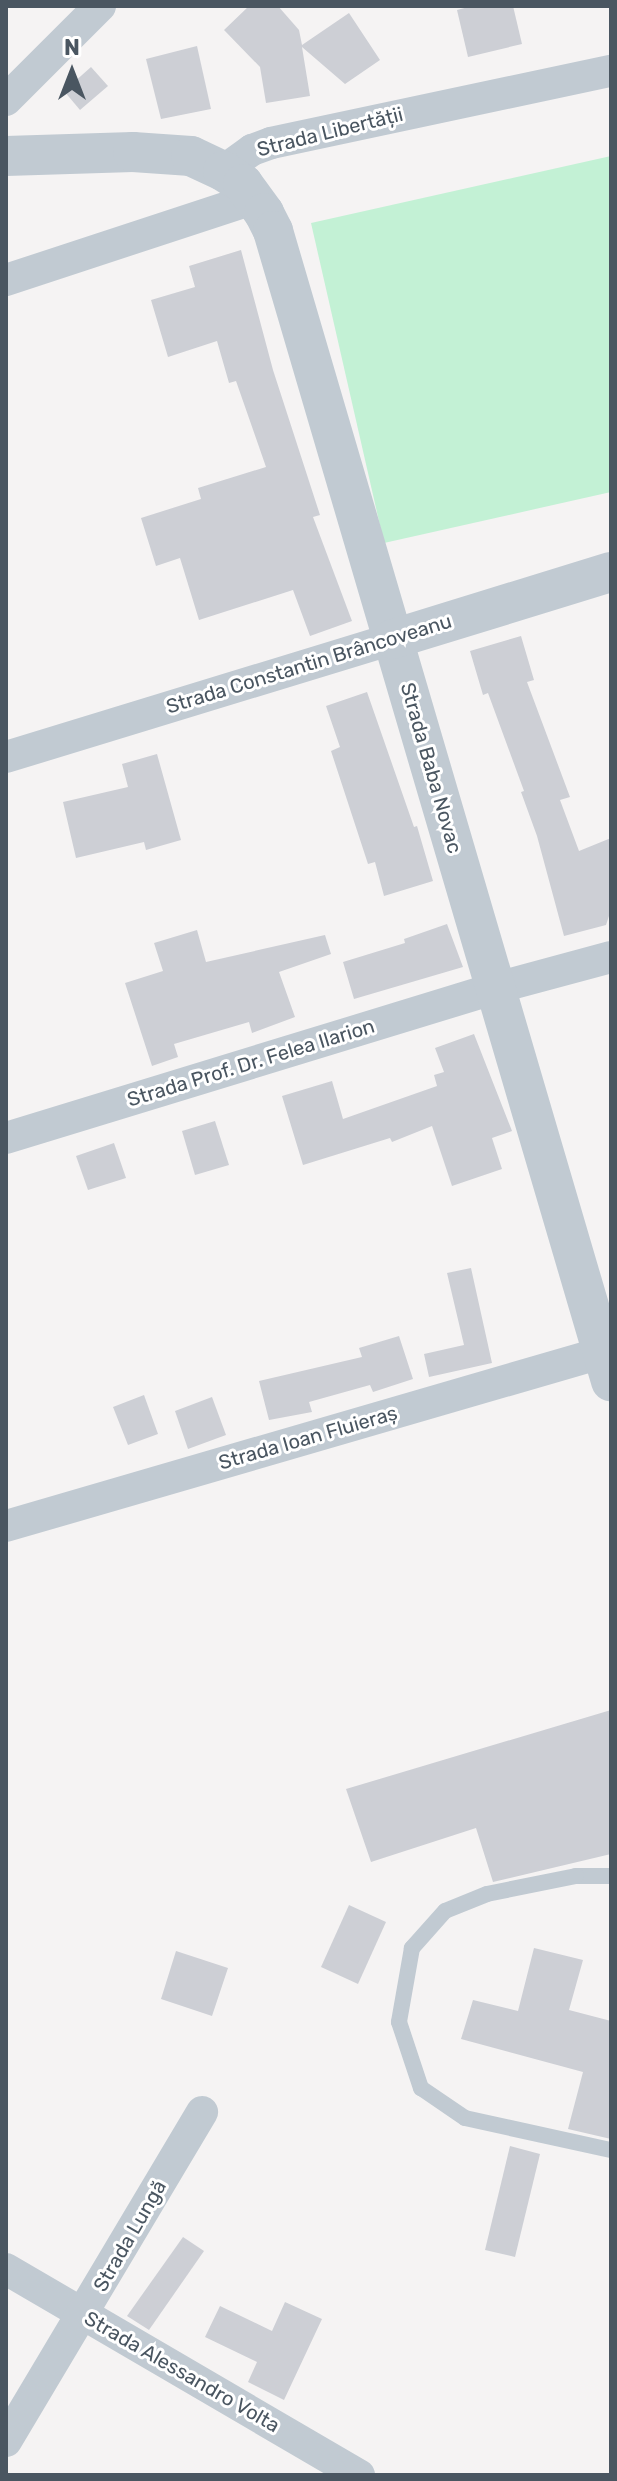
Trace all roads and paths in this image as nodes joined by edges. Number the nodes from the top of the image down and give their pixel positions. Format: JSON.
{"nodes":[{"id":1,"x":100,"y":6,"type":"edge"},
{"id":2,"x":611,"y":71,"type":"edge"},
{"id":3,"x":6,"y":100,"type":"edge"},
{"id":4,"x":6,"y":156,"type":"edge"},
{"id":5,"x":223,"y":171,"type":"junction"},
{"id":6,"x":255,"y":198,"type":"junction"},
{"id":7,"x":6,"y":280,"type":"edge"},
{"id":8,"x":611,"y":572,"type":"edge"},
{"id":9,"x":393,"y":639,"type":"junction"},
{"id":10,"x":6,"y":757,"type":"edge"},
{"id":11,"x":611,"y":957,"type":"edge"},
{"id":12,"x":496,"y":988,"type":"junction"},
{"id":13,"x":6,"y":1138,"type":"edge"},
{"id":14,"x":608,"y":1361,"type":"edge"},
{"id":15,"x":6,"y":1526,"type":"edge"},
{"id":16,"x":611,"y":1876,"type":"edge"},
{"id":17,"x":202,"y":2112,"type":"dead end"},
{"id":18,"x":611,"y":2150,"type":"edge"},
{"id":19,"x":6,"y":2269,"type":"edge"},
{"id":20,"x":84,"y":2315,"type":"junction"},
{"id":21,"x":6,"y":2441,"type":"edge"},
{"id":22,"x":359,"y":2475,"type":"edge"}],
"edges":[{"from":1,"to":3,"type":"street"},
{"from":2,"to":5,"type":"street","name":"Strada Libertății"},
{"from":4,"to":5,"type":"street"},
{"from":5,"to":6,"type":"street","name":"Strada Baba Novac"},
{"from":6,"to":7,"type":"street"},
{"from":6,"to":9,"type":"street","name":"Strada Baba Novac"},
{"from":8,"to":9,"type":"street","name":"Strada Constantin Brâncoveanu"},
{"from":9,"to":10,"type":"street","name":"Strada Constantin Brâncoveanu"},
{"from":9,"to":12,"type":"street","name":"Strada Baba Novac"},
{"from":11,"to":12,"type":"street","name":"Strada Prof. Dr. Felea Ilarion"},
{"from":12,"to":13,"type":"street","name":"Strada Prof. Dr. Felea Ilarion"},
{"from":12,"to":14,"type":"street","name":"Strada Baba Novac"},
{"from":14,"to":15,"type":"street","name":"Strada Ioan Fluieraș"},
{"from":16,"to":18,"type":"lane"},
{"from":17,"to":20,"type":"street","name":"Strada Lungă"},
{"from":19,"to":20,"type":"street","name":"Strada Alessandro Volta"},
{"from":20,"to":21,"type":"street","name":"Strada Lungă"},
{"from":20,"to":22,"type":"street","name":"Strada Alessandro Volta"}]}
